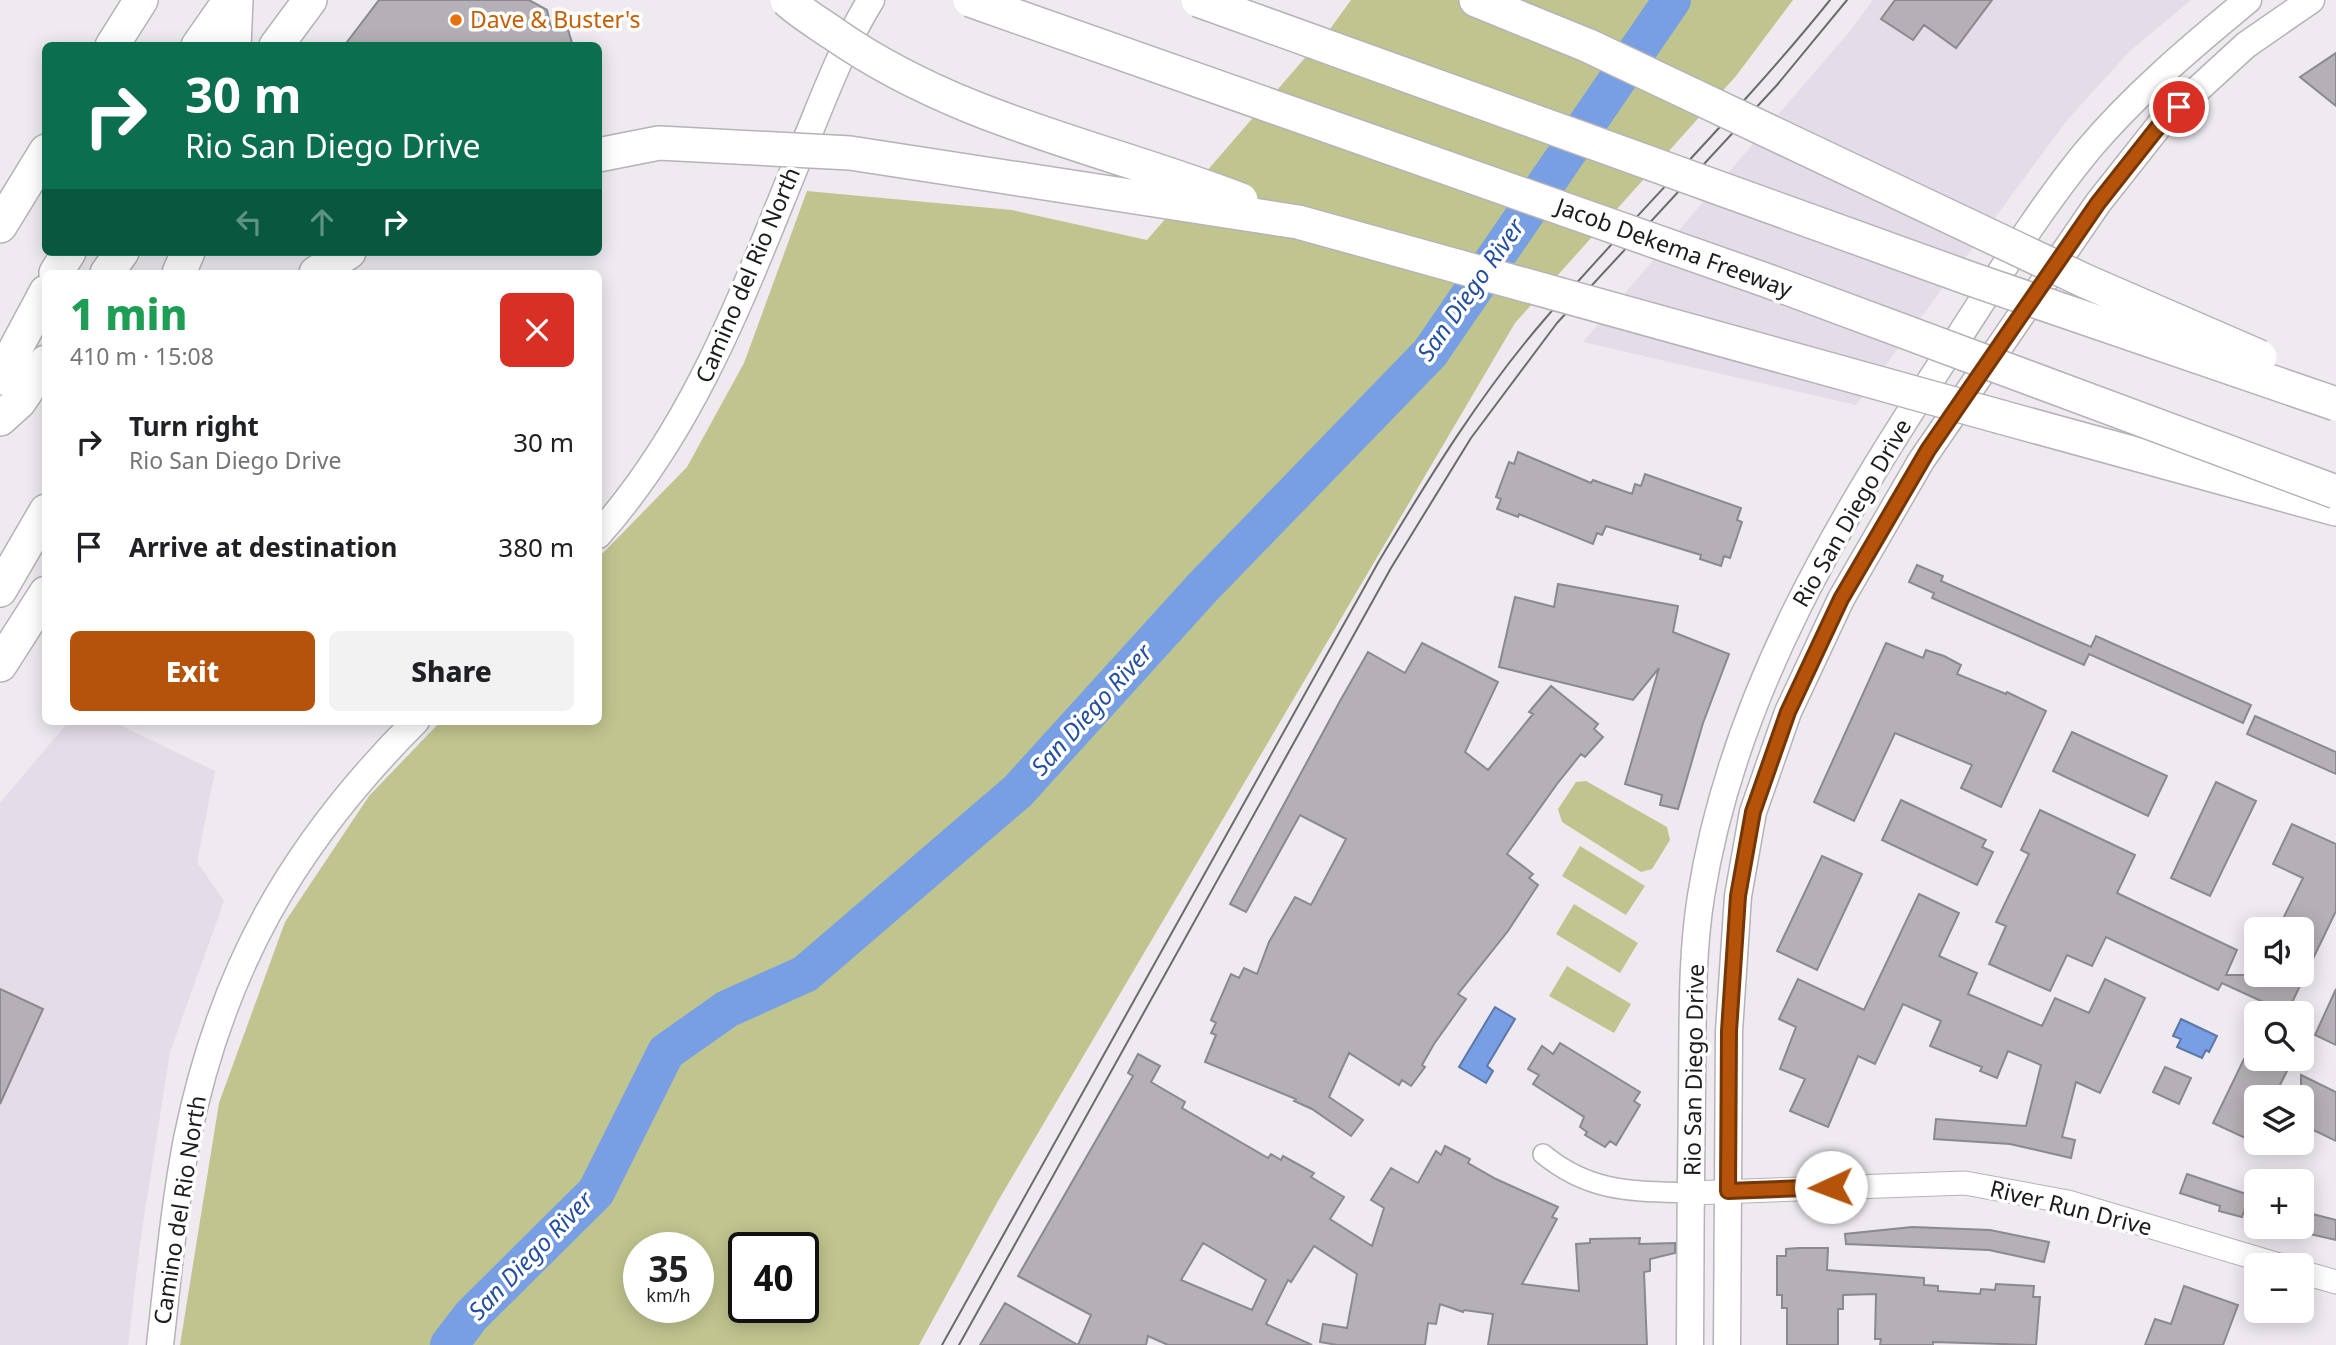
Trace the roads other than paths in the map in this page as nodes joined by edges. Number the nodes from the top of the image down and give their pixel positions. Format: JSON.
{"nodes":[{"id":1,"x":141,"y":0,"type":"edge"},
{"id":2,"x":230,"y":0,"type":"edge"},
{"id":3,"x":236,"y":0,"type":"edge"},
{"id":4,"x":310,"y":0,"type":"edge"},
{"id":5,"x":786,"y":0,"type":"edge"},
{"id":6,"x":871,"y":0,"type":"edge"},
{"id":7,"x":970,"y":0,"type":"edge"},
{"id":8,"x":1198,"y":0,"type":"edge"},
{"id":9,"x":1476,"y":0,"type":"edge"},
{"id":10,"x":1505,"y":0,"type":"edge"},
{"id":11,"x":2248,"y":0,"type":"edge"},
{"id":12,"x":2311,"y":0,"type":"edge"},
{"id":13,"x":115,"y":42,"type":"edge"},
{"id":14,"x":201,"y":42,"type":"edge"},
{"id":15,"x":234,"y":42,"type":"edge"},
{"id":16,"x":279,"y":42,"type":"edge"},
{"id":17,"x":1589,"y":46,"type":"junction"},
{"id":18,"x":602,"y":154,"type":"edge"},
{"id":19,"x":42,"y":158,"type":"edge"},
{"id":20,"x":1298,"y":222,"type":"junction"},
{"id":21,"x":0,"y":226,"type":"edge"},
{"id":22,"x":343,"y":256,"type":"edge"},
{"id":23,"x":321,"y":270,"type":"edge"},
{"id":24,"x":42,"y":299,"type":"edge"},
{"id":25,"x":1951,"y":349,"type":"junction"},
{"id":26,"x":42,"y":368,"type":"edge"},
{"id":27,"x":0,"y":378,"type":"edge"},
{"id":28,"x":2336,"y":390,"type":"edge"},
{"id":29,"x":2336,"y":404,"type":"edge"},
{"id":30,"x":0,"y":419,"type":"edge"},
{"id":31,"x":2336,"y":492,"type":"edge"},
{"id":32,"x":2336,"y":509,"type":"edge"},
{"id":33,"x":42,"y":518,"type":"edge"},
{"id":34,"x":602,"y":530,"type":"edge"},
{"id":35,"x":0,"y":590,"type":"edge"},
{"id":36,"x":42,"y":599,"type":"edge"},
{"id":37,"x":0,"y":665,"type":"edge"},
{"id":38,"x":412,"y":725,"type":"edge"},
{"id":39,"x":1543,"y":1154,"type":"dead end"},
{"id":40,"x":1728,"y":1191,"type":"junction"},
{"id":41,"x":1691,"y":1193,"type":"junction"},
{"id":42,"x":2244,"y":1255,"type":"edge"},
{"id":43,"x":2314,"y":1276,"type":"edge"},
{"id":44,"x":2336,"y":1282,"type":"edge"},
{"id":45,"x":160,"y":1345,"type":"edge"},
{"id":46,"x":1690,"y":1345,"type":"edge"},
{"id":47,"x":1727,"y":1345,"type":"edge"}],
"edges":[{"from":1,"to":13,"type":"highway"},
{"from":2,"to":14,"type":"highway"},
{"from":3,"to":15,"type":"highway"},
{"from":4,"to":16,"type":"highway"},
{"from":5,"to":20,"type":"highway","bridge":true},
{"from":6,"to":34,"type":"main road","name":"Camino del Rio North"},
{"from":7,"to":25,"type":"highway","name":"Jacob Dekema Freeway","bridge":true},
{"from":8,"to":29,"type":"highway","bridge":true},
{"from":9,"to":17,"type":"highway"},
{"from":10,"to":17,"type":"highway"},
{"from":11,"to":25,"type":"main road","name":"Rio San Diego Drive"},
{"from":12,"to":40,"type":"main road","name":"Rio San Diego Drive"},
{"from":17,"to":28,"type":"highway","bridge":true},
{"from":18,"to":20,"type":"highway","bridge":true},
{"from":19,"to":21,"type":"highway"},
{"from":20,"to":32,"type":"highway","bridge":true},
{"from":22,"to":23,"type":"highway"},
{"from":24,"to":27,"type":"highway"},
{"from":25,"to":31,"type":"highway","name":"Jacob Dekema Freeway","bridge":true},
{"from":25,"to":41,"type":"main road","name":"Rio San Diego Drive"},
{"from":26,"to":30,"type":"highway"},
{"from":33,"to":35,"type":"highway"},
{"from":36,"to":37,"type":"highway"},
{"from":38,"to":45,"type":"main road","name":"Camino del Rio North"},
{"from":39,"to":41,"type":"street"},
{"from":40,"to":41,"type":"street","name":"River Run Drive"},
{"from":40,"to":42,"type":"street","name":"River Run Drive"},
{"from":40,"to":47,"type":"main road","name":"Rio San Diego Drive"},
{"from":41,"to":46,"type":"main road","name":"Rio San Diego Drive"},
{"from":43,"to":44,"type":"street"}]}
